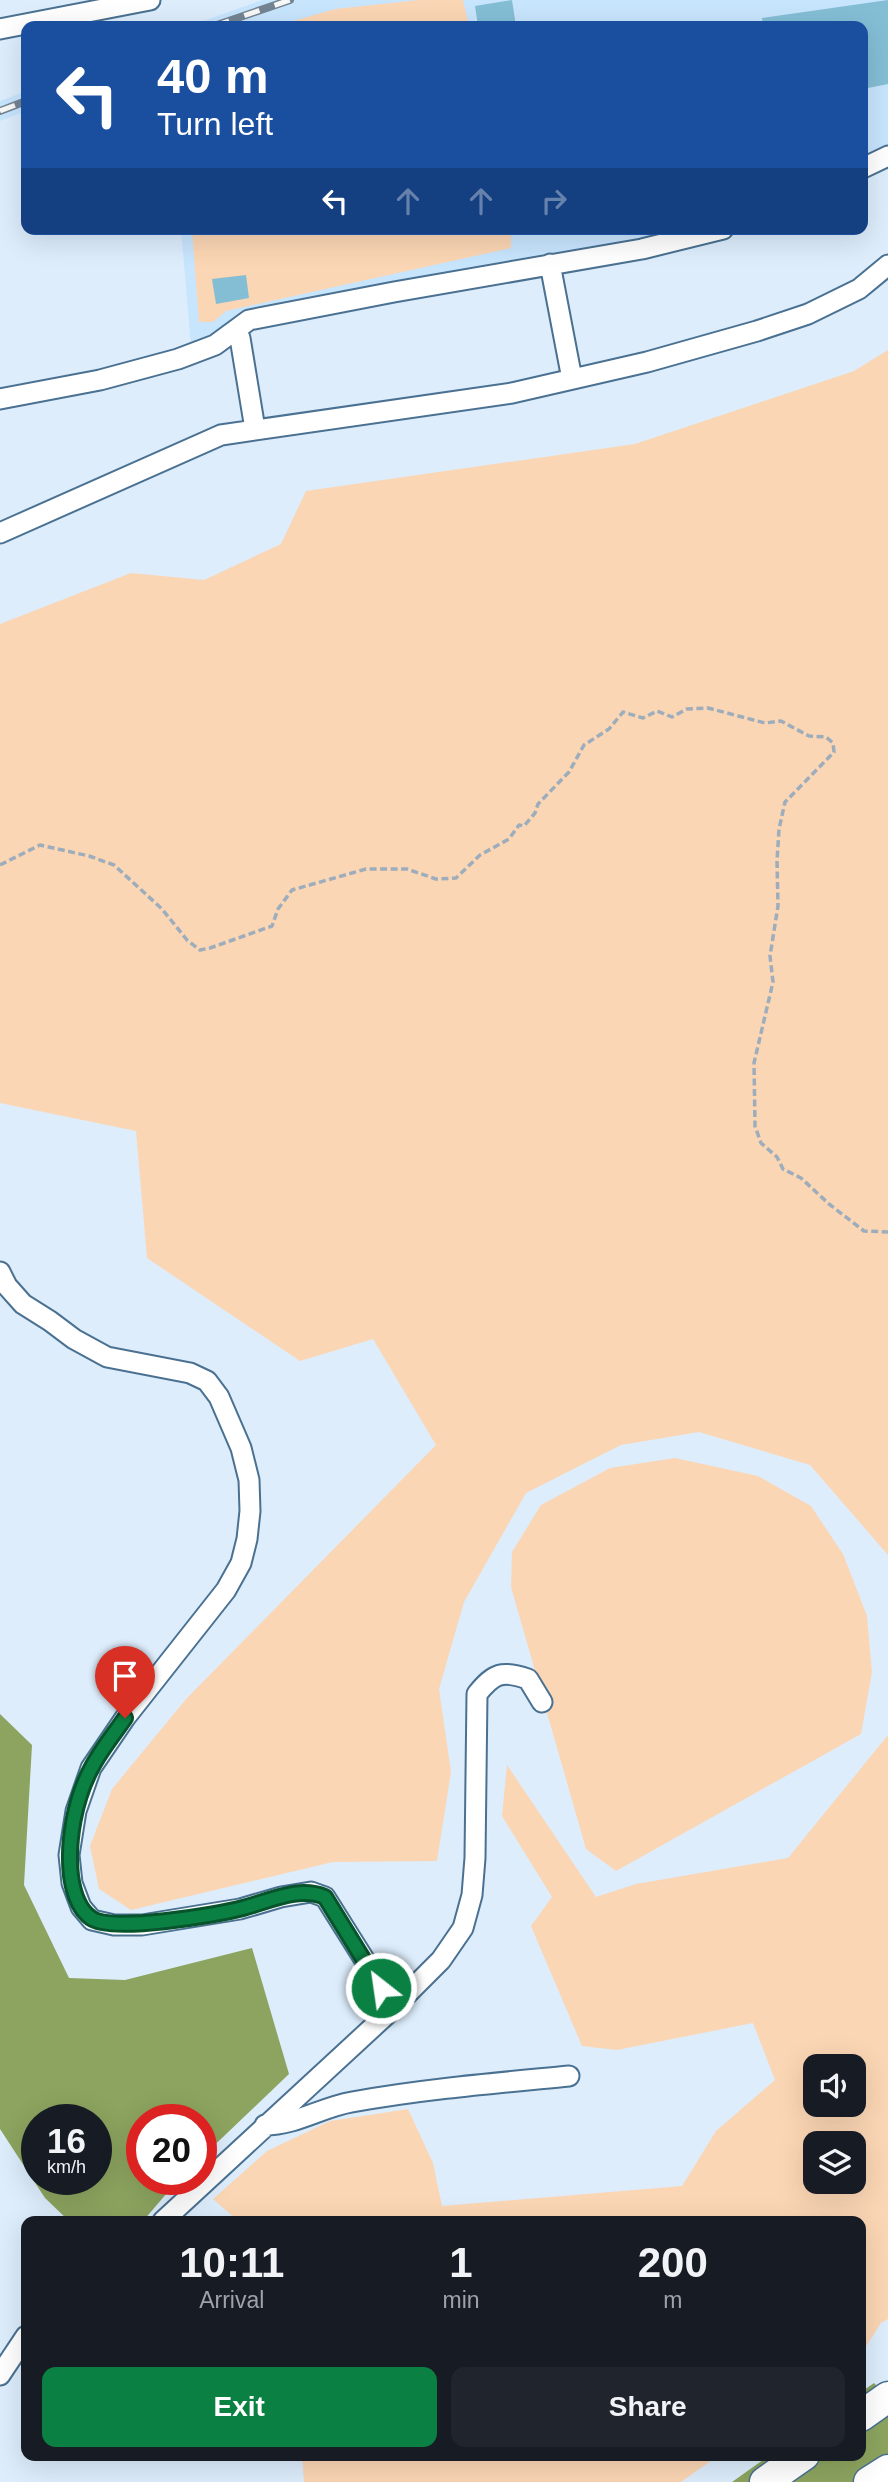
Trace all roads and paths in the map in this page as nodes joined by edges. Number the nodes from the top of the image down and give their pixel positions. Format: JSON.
{"nodes":[{"id":1,"x":150,"y":0,"type":"edge"},
{"id":2,"x":41,"y":21,"type":"edge"},
{"id":3,"x":21,"y":25,"type":"edge"},
{"id":4,"x":0,"y":29,"type":"edge"},
{"id":5,"x":888,"y":156,"type":"edge"},
{"id":6,"x":868,"y":165,"type":"edge"},
{"id":7,"x":699,"y":235,"type":"edge"},
{"id":8,"x":550,"y":264,"type":"junction"},
{"id":9,"x":888,"y":265,"type":"edge"},
{"id":10,"x":234,"y":331,"type":"junction"},
{"id":11,"x":572,"y":379,"type":"junction"},
{"id":12,"x":0,"y":399,"type":"edge"},
{"id":13,"x":256,"y":429,"type":"junction"},
{"id":14,"x":0,"y":533,"type":"edge"},
{"id":15,"x":0,"y":865,"type":"edge"},
{"id":16,"x":888,"y":1232,"type":"edge"},
{"id":17,"x":0,"y":1272,"type":"edge"},
{"id":18,"x":542,"y":1702,"type":"dead end"},
{"id":19,"x":392,"y":2008,"type":"junction"},
{"id":20,"x":569,"y":2076,"type":"dead end"},
{"id":21,"x":265,"y":2125,"type":"junction"},
{"id":22,"x":168,"y":2216,"type":"edge"},
{"id":23,"x":21,"y":2344,"type":"edge"},
{"id":24,"x":0,"y":2375,"type":"edge"},
{"id":25,"x":888,"y":2397,"type":"edge"},
{"id":26,"x":866,"y":2412,"type":"edge"},
{"id":27,"x":795,"y":2461,"type":"edge"},
{"id":28,"x":888,"y":2470,"type":"edge"},
{"id":29,"x":765,"y":2482,"type":"edge"},
{"id":30,"x":869,"y":2482,"type":"edge"}],
"edges":[{"from":1,"to":2,"type":"street"},
{"from":3,"to":4,"type":"street"},
{"from":5,"to":6,"type":"street"},
{"from":7,"to":8,"type":"street"},
{"from":8,"to":10,"type":"street"},
{"from":8,"to":11,"type":"street"},
{"from":9,"to":11,"type":"street"},
{"from":10,"to":12,"type":"street"},
{"from":10,"to":13,"type":"street"},
{"from":11,"to":13,"type":"street"},
{"from":13,"to":14,"type":"street"},
{"from":15,"to":16,"type":"path"},
{"from":17,"to":19,"type":"street"},
{"from":18,"to":19,"type":"street"},
{"from":19,"to":21,"type":"street"},
{"from":20,"to":21,"type":"street"},
{"from":21,"to":22,"type":"street"},
{"from":23,"to":24,"type":"street"},
{"from":25,"to":26,"type":"highway"},
{"from":27,"to":29,"type":"highway"},
{"from":28,"to":30,"type":"highway"}]}
